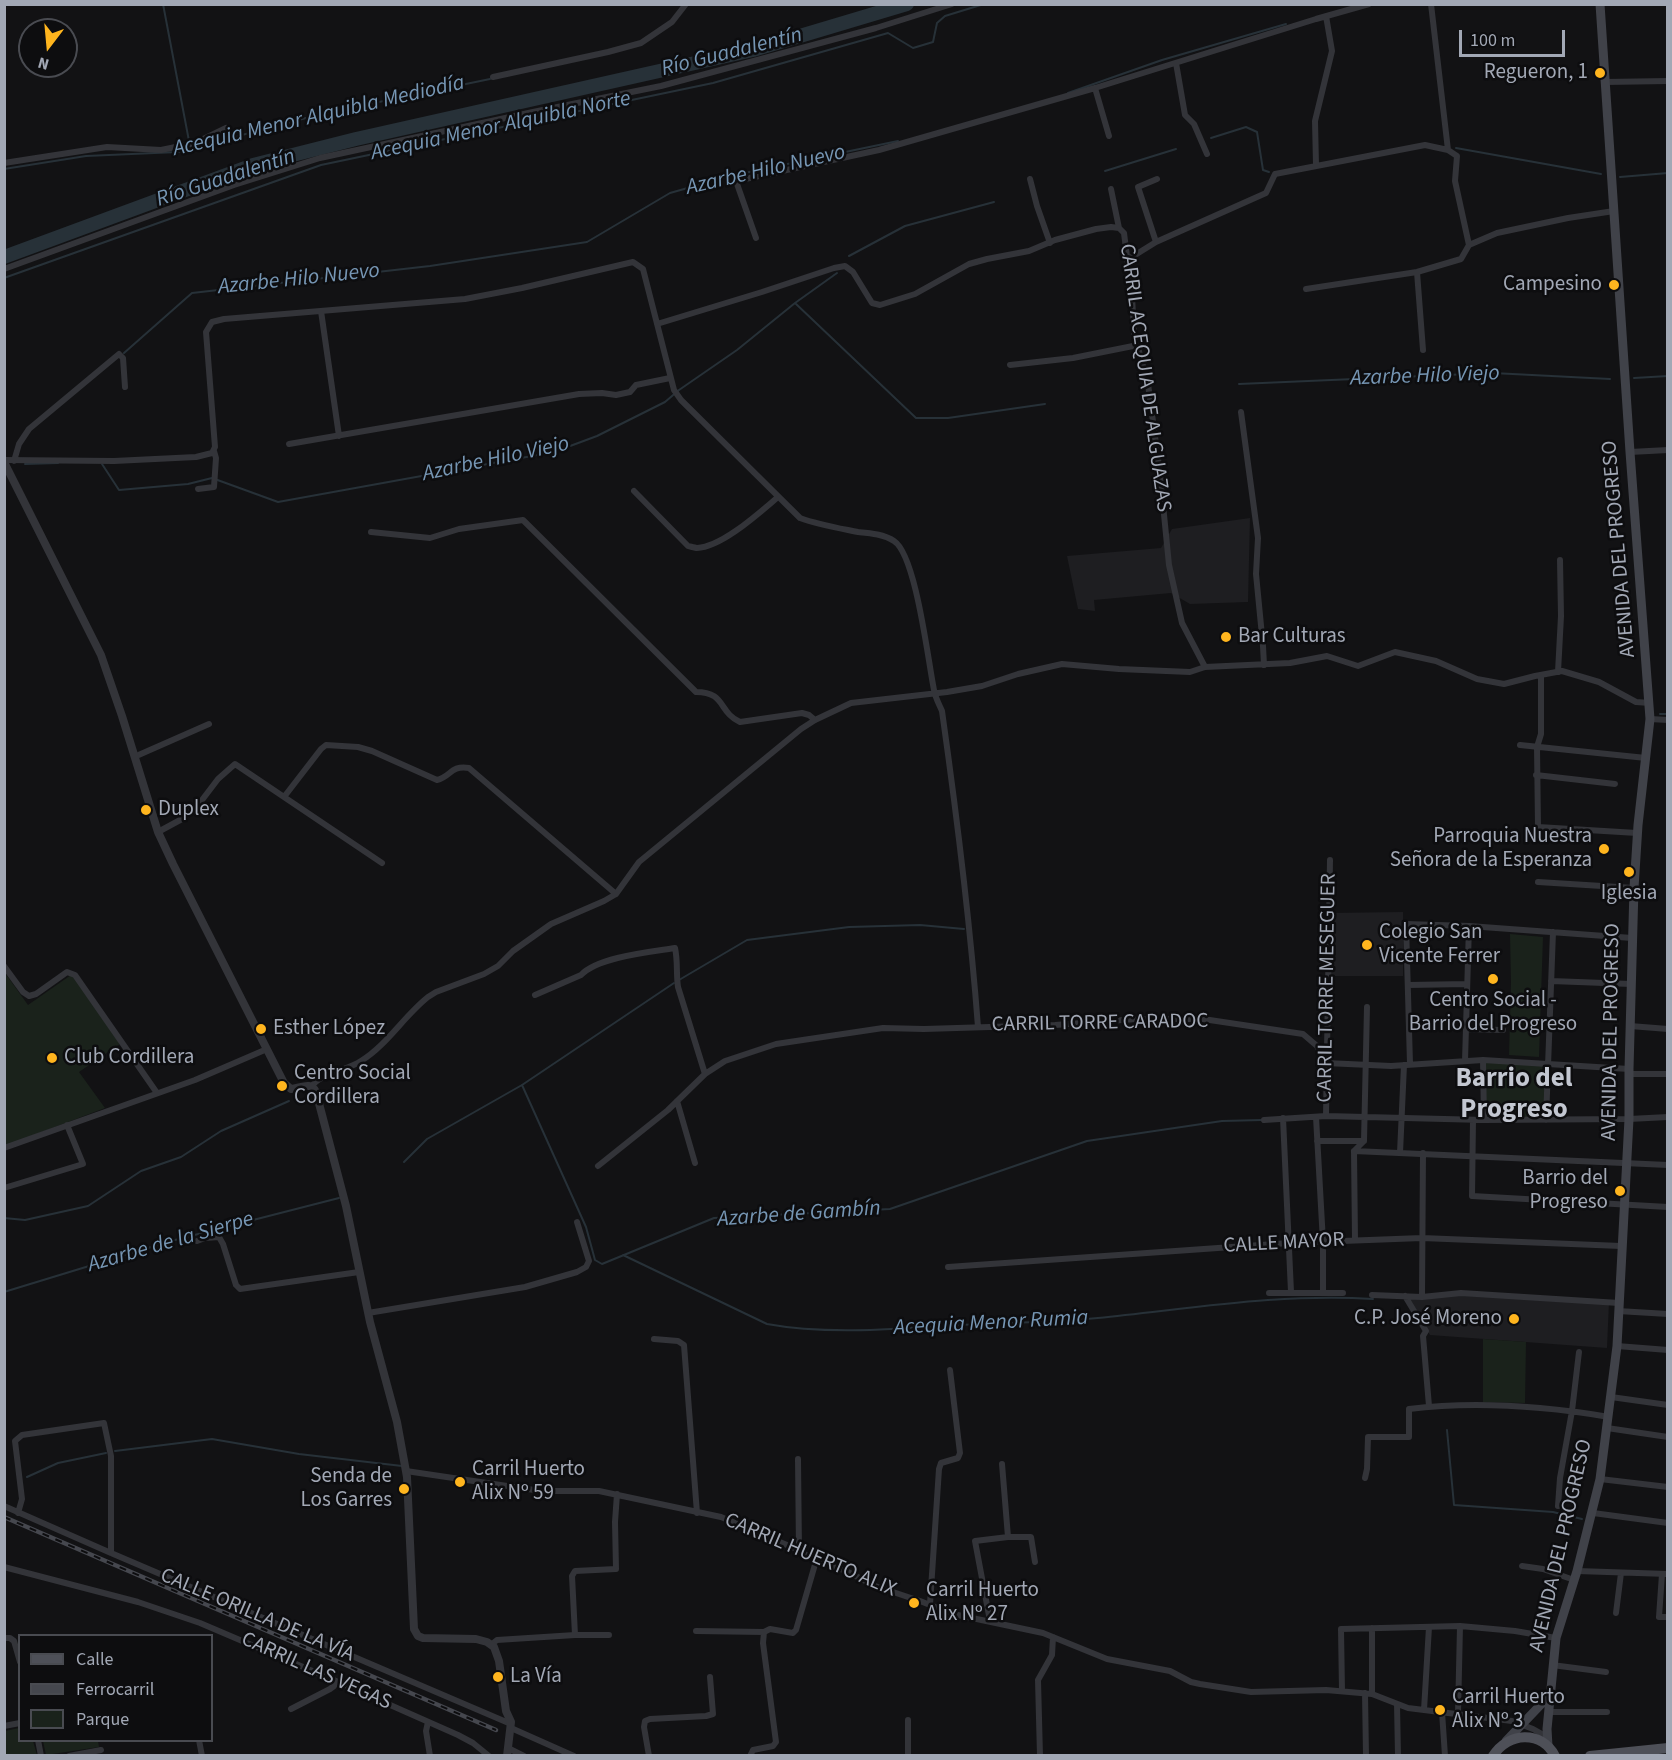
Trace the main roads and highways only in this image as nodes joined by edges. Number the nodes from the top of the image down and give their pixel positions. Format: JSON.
{"nodes":[{"id":1,"x":1600,"y":4,"type":"edge"},
{"id":2,"x":1550,"y":1695,"type":"junction"},
{"id":3,"x":1548,"y":1743,"type":"junction"},
{"id":4,"x":1668,"y":1748,"type":"edge"},
{"id":5,"x":1498,"y":1749,"type":"edge"},
{"id":6,"x":1485,"y":1755,"type":"edge"},
{"id":7,"x":1555,"y":1755,"type":"edge"},
{"id":8,"x":1590,"y":1755,"type":"edge"}],
"edges":[{"from":1,"to":2,"type":"main road","name":"AVENIDA DEL PROGRESO"},
{"from":2,"to":3,"type":"main road","name":"AVENIDA DEL PROGRESO"},
{"from":2,"to":5,"type":"main road"},
{"from":3,"to":5,"type":"main road"},
{"from":3,"to":7,"type":"main road"},
{"from":4,"to":8,"type":"main road"},
{"from":5,"to":6,"type":"main road"}]}
